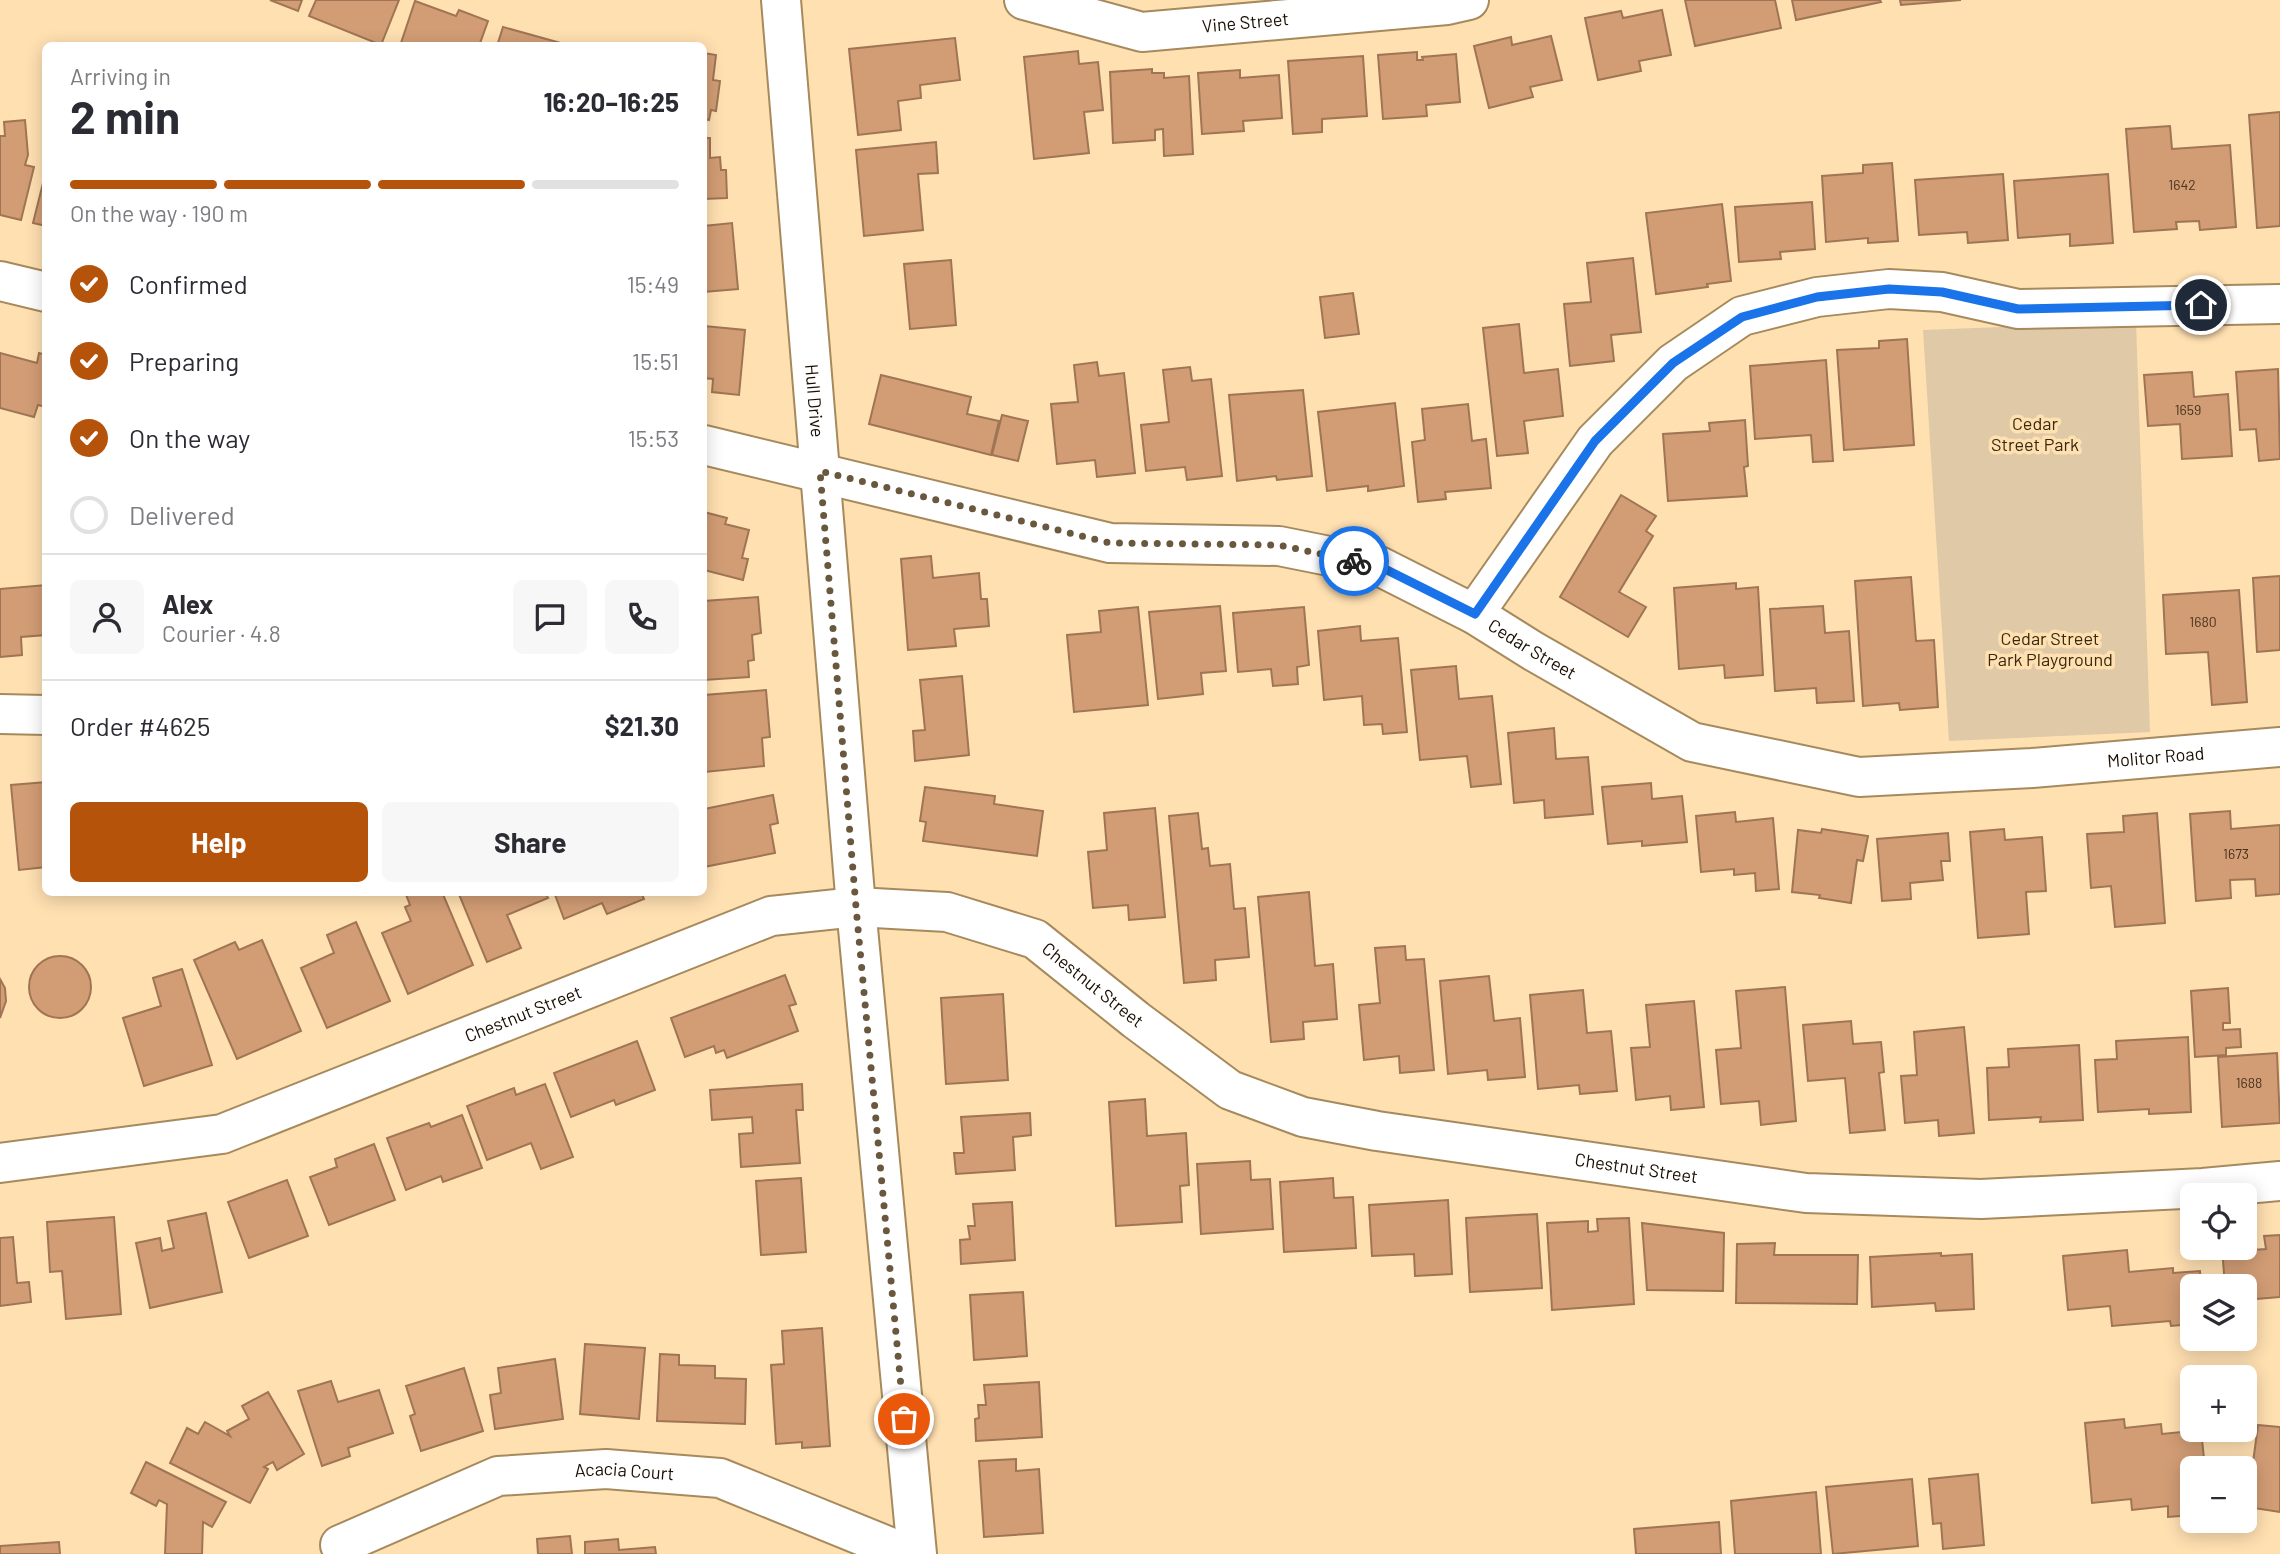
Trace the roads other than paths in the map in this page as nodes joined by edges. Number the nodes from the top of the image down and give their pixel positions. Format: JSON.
{"nodes":[{"id":1,"x":781,"y":0,"type":"edge"},
{"id":2,"x":1024,"y":0,"type":"edge"},
{"id":3,"x":1469,"y":0,"type":"edge"},
{"id":4,"x":0,"y":281,"type":"edge"},
{"id":5,"x":42,"y":291,"type":"edge"},
{"id":6,"x":2280,"y":304,"type":"edge"},
{"id":7,"x":707,"y":445,"type":"edge"},
{"id":8,"x":820,"y":471,"type":"junction"},
{"id":9,"x":1475,"y":614,"type":"junction"},
{"id":10,"x":0,"y":714,"type":"edge"},
{"id":11,"x":42,"y":715,"type":"edge"},
{"id":12,"x":2280,"y":747,"type":"edge"},
{"id":13,"x":2032,"y":768,"type":"joint"},
{"id":14,"x":856,"y":907,"type":"junction"},
{"id":15,"x":0,"y":1163,"type":"edge"},
{"id":16,"x":2280,"y":1181,"type":"edge"},
{"id":17,"x":341,"y":1545,"type":"dead end"},
{"id":18,"x":907,"y":1554,"type":"edge"},
{"id":19,"x":916,"y":1554,"type":"edge"}],
"edges":[{"from":1,"to":8,"type":"street","name":"Hull Drive"},
{"from":2,"to":3,"type":"street","name":"Vine Street"},
{"from":4,"to":5,"type":"street"},
{"from":6,"to":9,"type":"street"},
{"from":7,"to":8,"type":"street","name":"Cedar Street"},
{"from":8,"to":9,"type":"street","name":"Cedar Street"},
{"from":8,"to":14,"type":"street","name":"Hull Drive"},
{"from":9,"to":13,"type":"street","name":"Cedar Street"},
{"from":10,"to":11,"type":"street"},
{"from":12,"to":13,"type":"street","name":"Molitor Road"},
{"from":14,"to":15,"type":"street","name":"Chestnut Street"},
{"from":14,"to":16,"type":"street","name":"Chestnut Street"},
{"from":14,"to":19,"type":"street","name":"Hull Drive"},
{"from":17,"to":18,"type":"street","name":"Acacia Court"}]}
